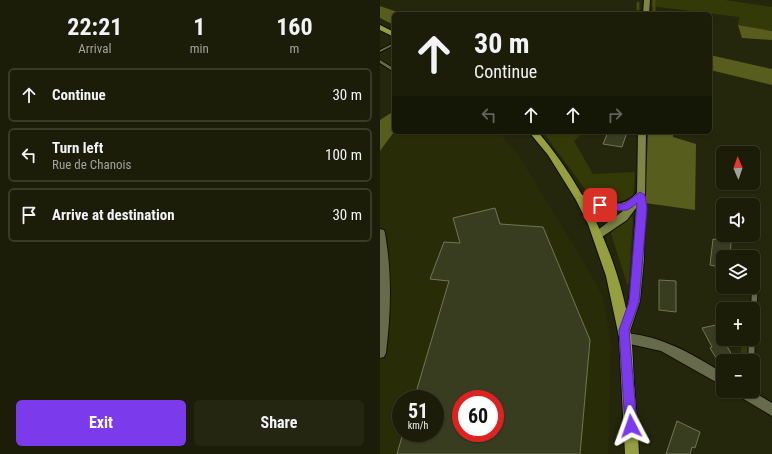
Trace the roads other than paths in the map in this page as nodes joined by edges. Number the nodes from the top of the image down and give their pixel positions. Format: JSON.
{"nodes":[{"id":1,"x":647,"y":0,"type":"edge"},
{"id":2,"x":646,"y":12,"type":"edge"},
{"id":3,"x":380,"y":27,"type":"edge"},
{"id":4,"x":392,"y":34,"type":"edge"},
{"id":5,"x":392,"y":45,"type":"edge"},
{"id":6,"x":380,"y":51,"type":"edge"},
{"id":7,"x":380,"y":61,"type":"edge"},
{"id":8,"x":392,"y":69,"type":"dead end"},
{"id":9,"x":534,"y":134,"type":"edge"},
{"id":10,"x":642,"y":134,"type":"edge"},
{"id":11,"x":640,"y":195,"type":"junction"},
{"id":12,"x":580,"y":197,"type":"junction"},
{"id":13,"x":380,"y":233,"type":"edge"},
{"id":14,"x":599,"y":235,"type":"junction"},
{"id":15,"x":624,"y":334,"type":"junction"},
{"id":16,"x":380,"y":353,"type":"edge"},
{"id":17,"x":716,"y":376,"type":"edge"},
{"id":18,"x":753,"y":398,"type":"edge"},
{"id":19,"x":772,"y":410,"type":"edge"},
{"id":20,"x":632,"y":454,"type":"edge"}],
"edges":[{"from":1,"to":2,"type":"street"},
{"from":3,"to":4,"type":"main road"},
{"from":5,"to":6,"type":"lane"},
{"from":7,"to":8,"type":"lane"},
{"from":9,"to":12,"type":"main road"},
{"from":10,"to":11,"type":"street"},
{"from":11,"to":12,"type":"street"},
{"from":11,"to":14,"type":"street"},
{"from":11,"to":15,"type":"street"},
{"from":12,"to":14,"type":"main road"},
{"from":13,"to":16,"type":"street"},
{"from":14,"to":15,"type":"main road"},
{"from":15,"to":17,"type":"street"},
{"from":15,"to":20,"type":"main road"},
{"from":18,"to":19,"type":"street"}]}
